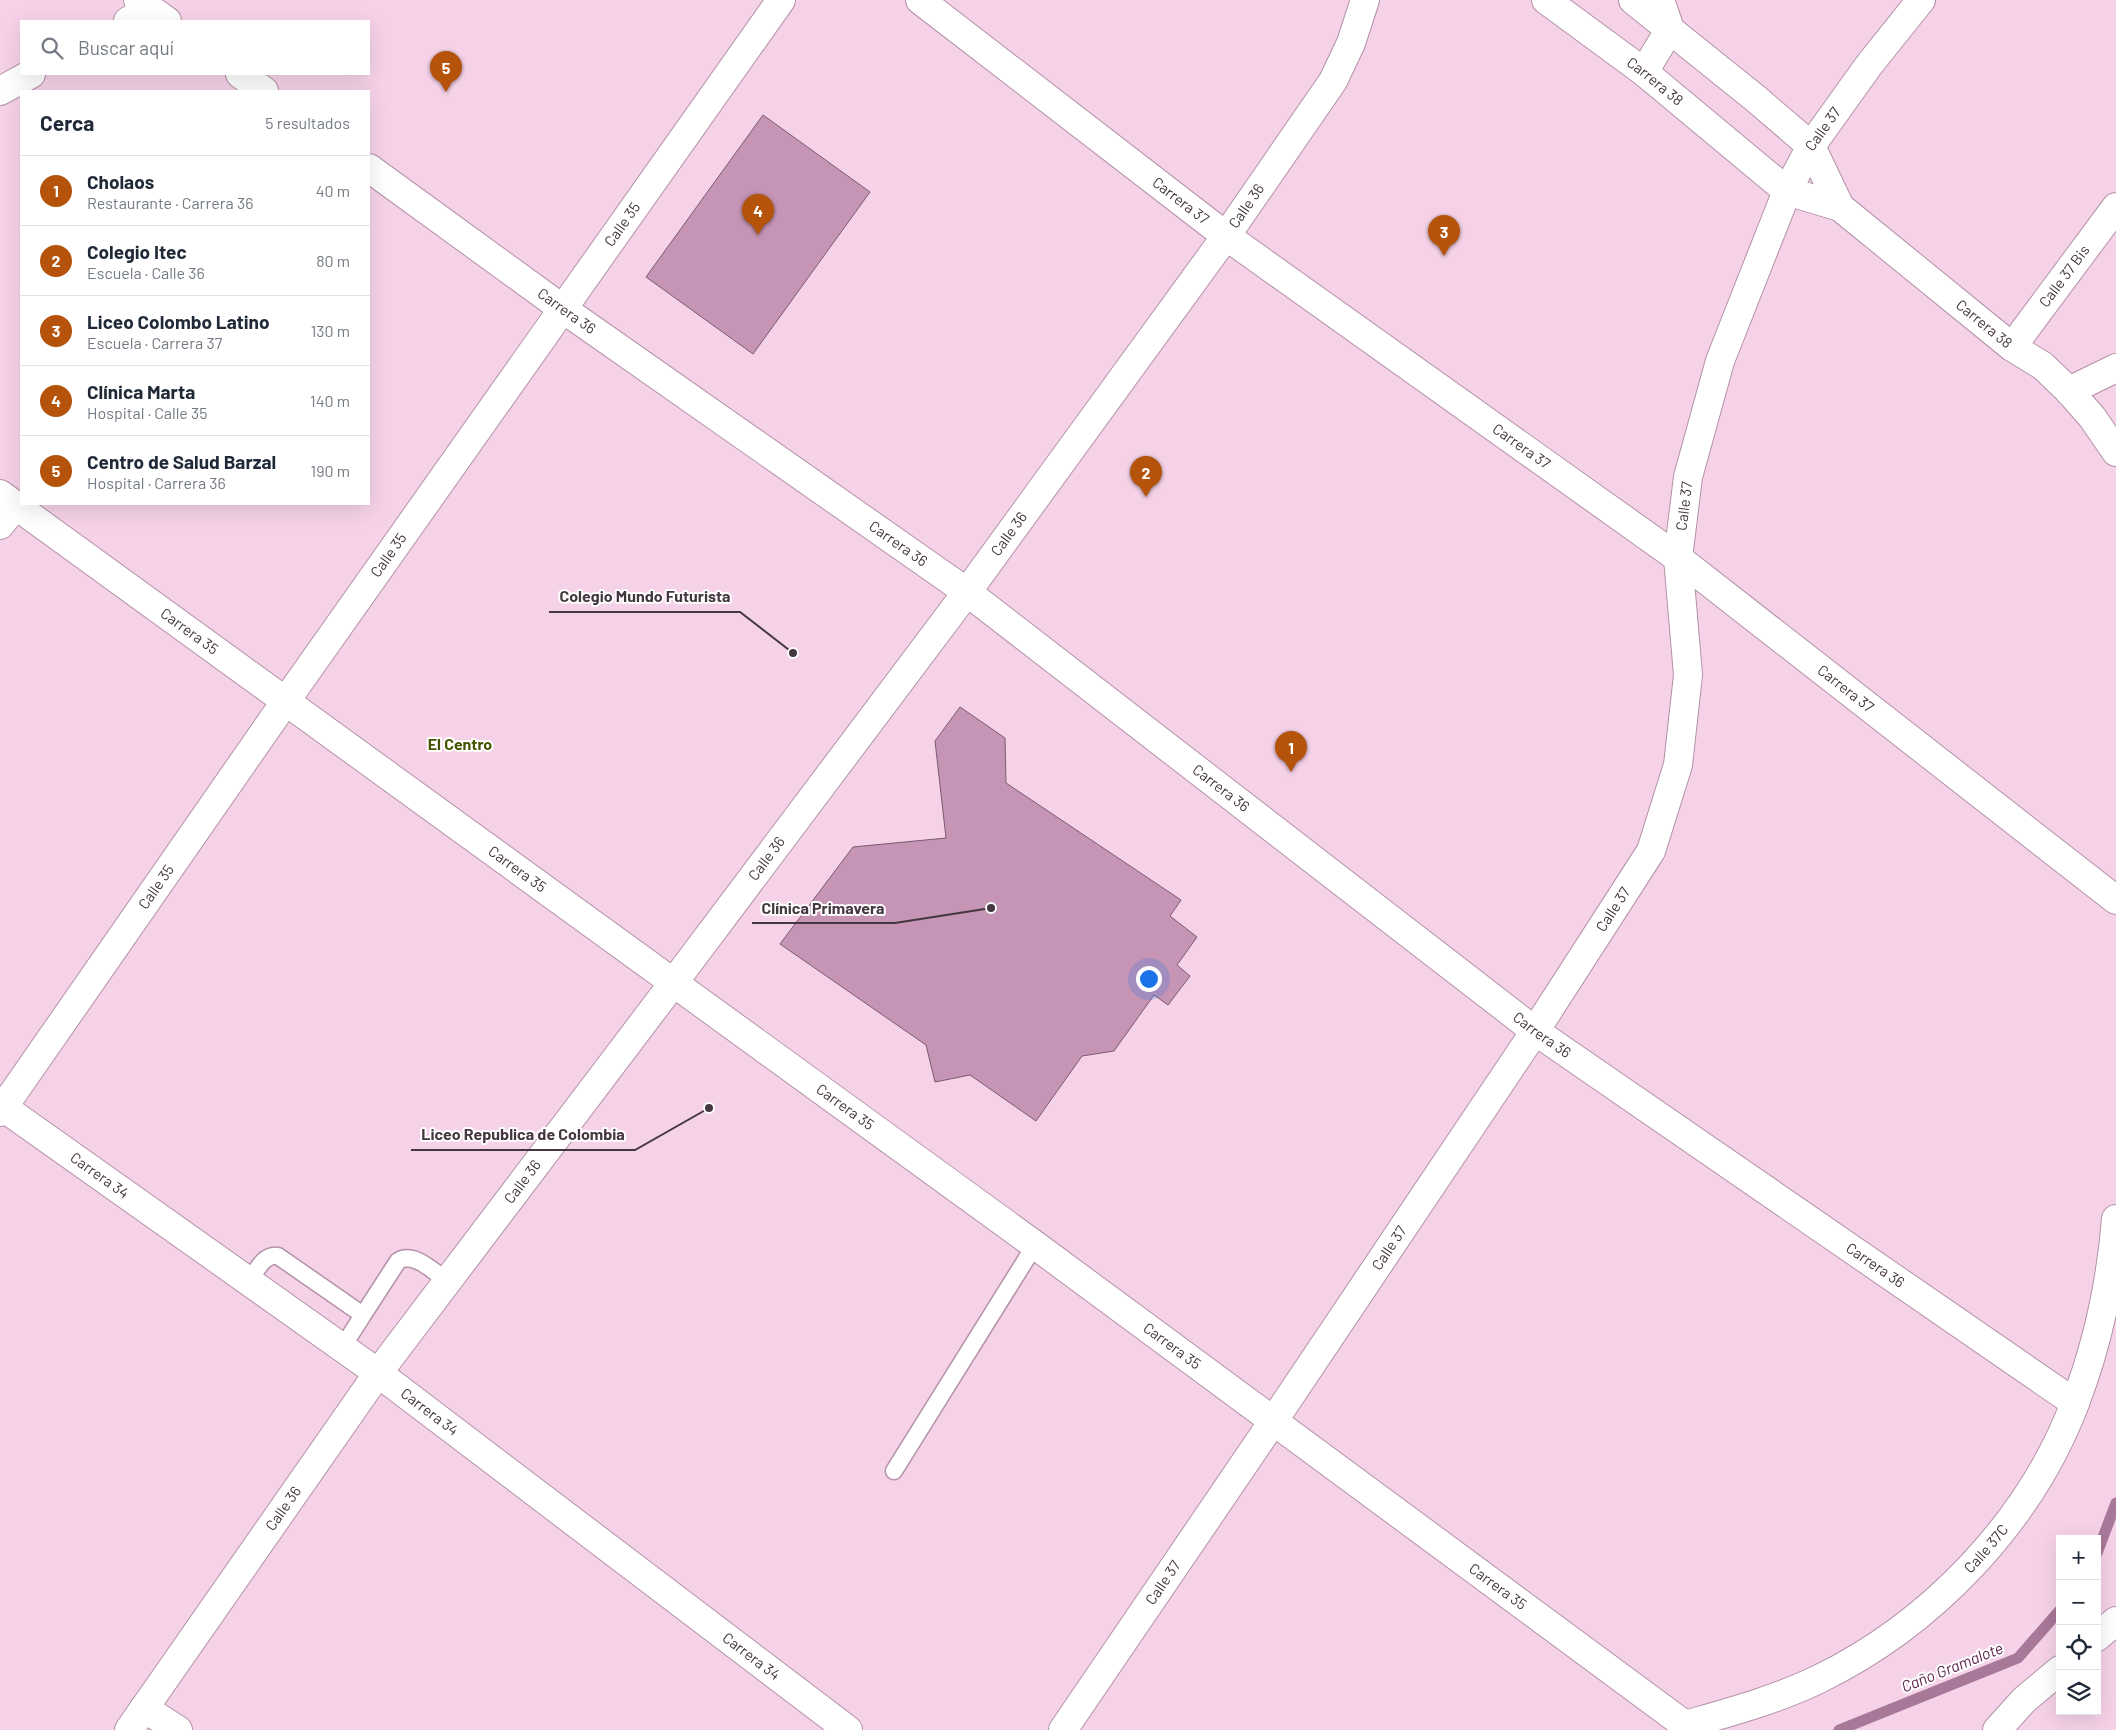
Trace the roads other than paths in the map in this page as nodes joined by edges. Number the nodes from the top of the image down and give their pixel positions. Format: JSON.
{"nodes":[{"id":1,"x":781,"y":0,"type":"edge"},
{"id":2,"x":920,"y":0,"type":"edge"},
{"id":3,"x":1365,"y":0,"type":"edge"},
{"id":4,"x":1546,"y":0,"type":"edge"},
{"id":5,"x":1633,"y":0,"type":"edge"},
{"id":6,"x":1660,"y":0,"type":"edge"},
{"id":7,"x":1920,"y":0,"type":"edge"},
{"id":8,"x":1670,"y":29,"type":"junction"},
{"id":9,"x":1644,"y":72,"type":"junction"},
{"id":10,"x":29,"y":75,"type":"edge"},
{"id":11,"x":241,"y":75,"type":"edge"},
{"id":12,"x":263,"y":90,"type":"edge"},
{"id":13,"x":0,"y":91,"type":"edge"},
{"id":14,"x":1810,"y":146,"type":"junction"},
{"id":15,"x":370,"y":169,"type":"edge"},
{"id":16,"x":1787,"y":191,"type":"junction"},
{"id":17,"x":1840,"y":207,"type":"junction"},
{"id":18,"x":2116,"y":207,"type":"edge"},
{"id":19,"x":1226,"y":236,"type":"junction"},
{"id":20,"x":563,"y":309,"type":"junction"},
{"id":21,"x":2012,"y":347,"type":"junction"},
{"id":22,"x":2116,"y":368,"type":"edge"},
{"id":23,"x":2069,"y":391,"type":"junction"},
{"id":24,"x":2116,"y":452,"type":"edge"},
{"id":25,"x":5,"y":508,"type":"edge"},
{"id":26,"x":1678,"y":558,"type":"junction"},
{"id":27,"x":967,"y":592,"type":"junction"},
{"id":28,"x":285,"y":702,"type":"junction"},
{"id":29,"x":2116,"y":900,"type":"edge"},
{"id":30,"x":674,"y":982,"type":"junction"},
{"id":31,"x":1535,"y":1031,"type":"junction"},
{"id":32,"x":1,"y":1108,"type":"edge"},
{"id":33,"x":2116,"y":1219,"type":"edge"},
{"id":34,"x":1035,"y":1246,"type":"junction"},
{"id":35,"x":249,"y":1281,"type":"junction"},
{"id":36,"x":447,"y":1281,"type":"junction"},
{"id":37,"x":363,"y":1315,"type":"junction"},
{"id":38,"x":342,"y":1348,"type":"junction"},
{"id":39,"x":378,"y":1373,"type":"junction"},
{"id":40,"x":2075,"y":1403,"type":"junction"},
{"id":41,"x":1274,"y":1420,"type":"junction"},
{"id":42,"x":894,"y":1471,"type":"dead end"},
{"id":43,"x":2116,"y":1621,"type":"edge"},
{"id":44,"x":2101,"y":1634,"type":"edge"},
{"id":45,"x":2056,"y":1673,"type":"edge"},
{"id":46,"x":144,"y":1708,"type":"junction"},
{"id":47,"x":1684,"y":1728,"type":"edge"},
{"id":48,"x":129,"y":1730,"type":"edge"},
{"id":49,"x":178,"y":1730,"type":"edge"},
{"id":50,"x":848,"y":1730,"type":"edge"},
{"id":51,"x":1063,"y":1730,"type":"edge"},
{"id":52,"x":1997,"y":1730,"type":"edge"}],
"edges":[{"from":1,"to":20,"type":"street","name":"Calle 35"},
{"from":2,"to":19,"type":"street","name":"Carrera 37"},
{"from":3,"to":19,"type":"street","name":"Calle 36"},
{"from":4,"to":9,"type":"street","name":"Carrera 38"},
{"from":5,"to":8,"type":"street","name":"Carrera 38"},
{"from":6,"to":8,"type":"street"},
{"from":7,"to":14,"type":"street","name":"Calle 37"},
{"from":8,"to":9,"type":"street"},
{"from":8,"to":14,"type":"street","name":"Carrera 38"},
{"from":9,"to":16,"type":"street","name":"Carrera 38"},
{"from":10,"to":13,"type":"street"},
{"from":11,"to":12,"type":"street"},
{"from":14,"to":16,"type":"street","name":"Calle 37"},
{"from":14,"to":17,"type":"street","name":"Carrera 38"},
{"from":15,"to":20,"type":"street","name":"Carrera 36"},
{"from":16,"to":17,"type":"street","name":"Carrera 38"},
{"from":16,"to":26,"type":"street","name":"Calle 37"},
{"from":17,"to":21,"type":"street","name":"Carrera 38"},
{"from":18,"to":21,"type":"street","name":"Calle 37 Bis"},
{"from":19,"to":26,"type":"street","name":"Carrera 37"},
{"from":19,"to":27,"type":"street","name":"Calle 36"},
{"from":20,"to":27,"type":"street","name":"Carrera 36"},
{"from":20,"to":28,"type":"street","name":"Calle 35"},
{"from":21,"to":23,"type":"street","name":"Carrera 38"},
{"from":22,"to":23,"type":"street"},
{"from":23,"to":24,"type":"street","name":"Carrera 38"},
{"from":25,"to":28,"type":"street","name":"Carrera 35"},
{"from":26,"to":29,"type":"street","name":"Carrera 37"},
{"from":26,"to":31,"type":"street","name":"Calle 37"},
{"from":27,"to":30,"type":"street","name":"Calle 36"},
{"from":27,"to":31,"type":"street","name":"Carrera 36"},
{"from":28,"to":30,"type":"street","name":"Carrera 35"},
{"from":28,"to":32,"type":"street","name":"Calle 35"},
{"from":30,"to":34,"type":"street","name":"Carrera 35"},
{"from":30,"to":36,"type":"street","name":"Calle 36"},
{"from":31,"to":40,"type":"street","name":"Carrera 36"},
{"from":31,"to":41,"type":"street","name":"Calle 37"},
{"from":32,"to":35,"type":"street","name":"Carrera 34"},
{"from":33,"to":40,"type":"street","name":"Calle 37C"},
{"from":34,"to":41,"type":"street","name":"Carrera 35"},
{"from":34,"to":42,"type":"lane"},
{"from":35,"to":37,"type":"lane"},
{"from":35,"to":38,"type":"street","name":"Carrera 34"},
{"from":36,"to":37,"type":"lane"},
{"from":36,"to":39,"type":"street","name":"Calle 36"},
{"from":37,"to":38,"type":"lane"},
{"from":38,"to":39,"type":"street","name":"Carrera 34"},
{"from":39,"to":46,"type":"street","name":"Calle 36"},
{"from":39,"to":50,"type":"street","name":"Carrera 34"},
{"from":40,"to":47,"type":"street","name":"Calle 37C"},
{"from":41,"to":47,"type":"street","name":"Carrera 35"},
{"from":41,"to":51,"type":"street","name":"Calle 37"},
{"from":43,"to":44,"type":"street"},
{"from":45,"to":52,"type":"street"},
{"from":46,"to":48,"type":"street","name":"Calle 36"},
{"from":46,"to":49,"type":"street"}]}
